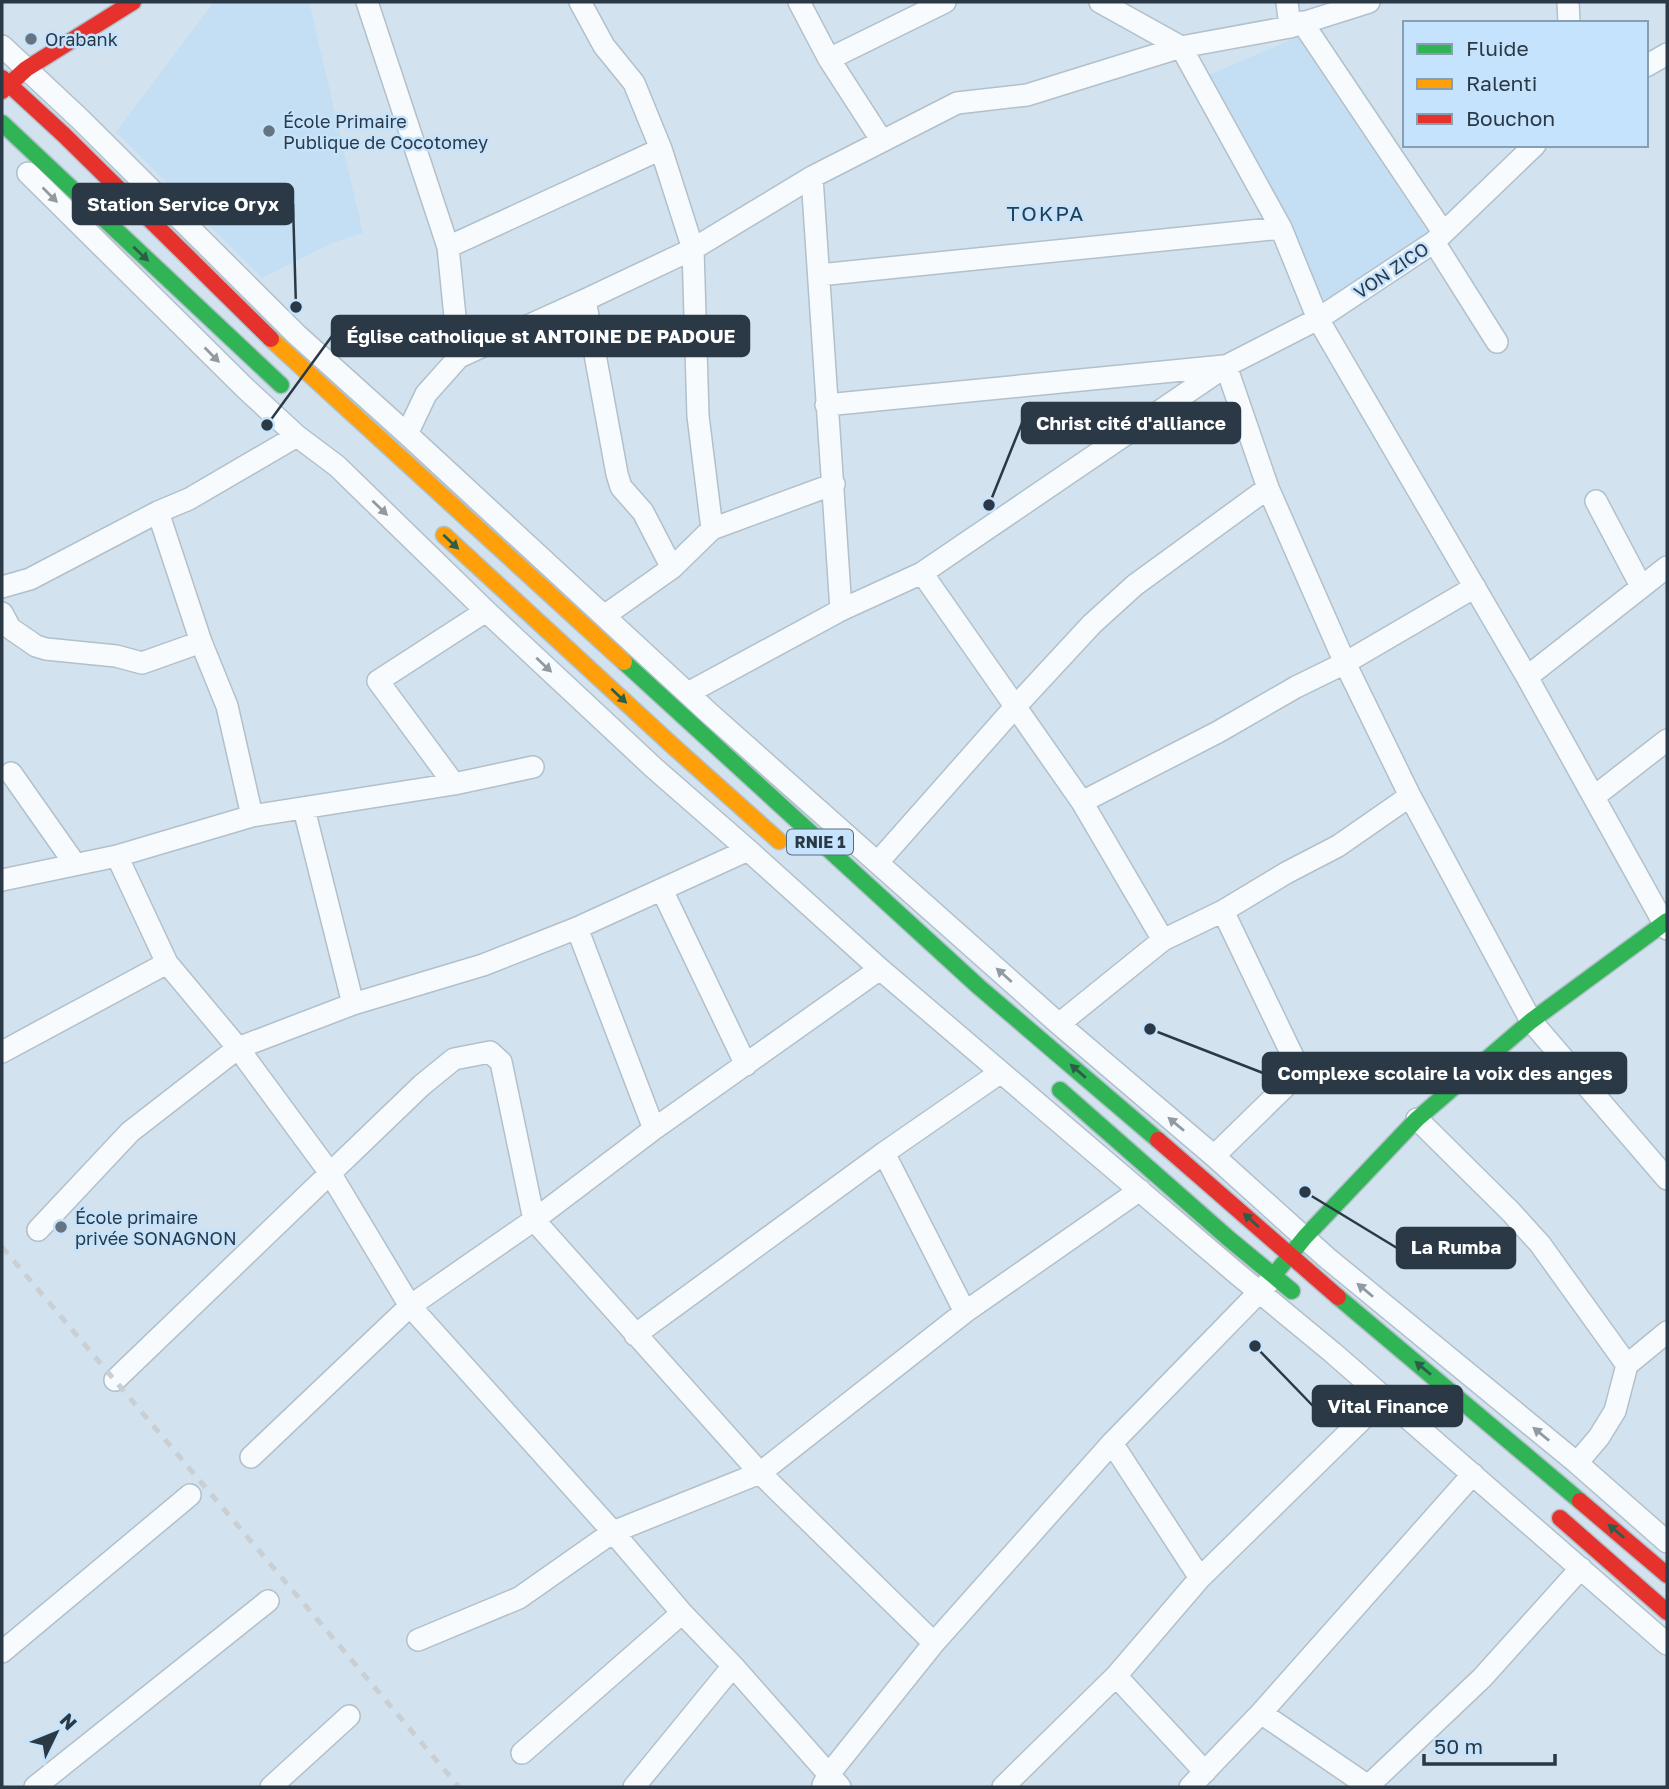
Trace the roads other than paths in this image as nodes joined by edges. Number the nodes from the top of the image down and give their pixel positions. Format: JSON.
{"nodes":[{"id":1,"x":133,"y":2,"type":"edge"},
{"id":2,"x":367,"y":2,"type":"edge"},
{"id":3,"x":580,"y":2,"type":"edge"},
{"id":4,"x":799,"y":2,"type":"edge"},
{"id":5,"x":945,"y":2,"type":"edge"},
{"id":6,"x":1100,"y":2,"type":"edge"},
{"id":7,"x":1287,"y":2,"type":"edge"},
{"id":8,"x":1369,"y":2,"type":"edge"},
{"id":9,"x":1568,"y":2,"type":"edge"},
{"id":10,"x":1569,"y":21,"type":"edge"},
{"id":11,"x":1296,"y":24,"type":"junction"},
{"id":12,"x":2,"y":46,"type":"edge"},
{"id":13,"x":1181,"y":47,"type":"junction"},
{"id":14,"x":1667,"y":54,"type":"edge"},
{"id":15,"x":829,"y":59,"type":"junction"},
{"id":16,"x":1648,"y":65,"type":"edge"},
{"id":17,"x":26,"y":69,"type":"junction"},
{"id":18,"x":4,"y":84,"type":"edge"},
{"id":19,"x":2,"y":123,"type":"edge"},
{"id":20,"x":882,"y":141,"type":"junction"},
{"id":21,"x":2,"y":147,"type":"edge"},
{"id":22,"x":1533,"y":147,"type":"edge"},
{"id":23,"x":661,"y":149,"type":"junction"},
{"id":24,"x":812,"y":177,"type":"junction"},
{"id":25,"x":1281,"y":228,"type":"junction"},
{"id":26,"x":1439,"y":237,"type":"junction"},
{"id":27,"x":448,"y":247,"type":"junction"},
{"id":28,"x":692,"y":249,"type":"junction"},
{"id":29,"x":819,"y":275,"type":"junction"},
{"id":30,"x":585,"y":300,"type":"junction"},
{"id":31,"x":1318,"y":318,"type":"junction"},
{"id":32,"x":1497,"y":342,"type":"dead end"},
{"id":33,"x":459,"y":357,"type":"junction"},
{"id":34,"x":1226,"y":366,"type":"junction"},
{"id":35,"x":295,"y":398,"type":"dead end"},
{"id":36,"x":826,"y":405,"type":"junction"},
{"id":37,"x":407,"y":434,"type":"junction"},
{"id":38,"x":297,"y":436,"type":"junction"},
{"id":39,"x":834,"y":484,"type":"junction"},
{"id":40,"x":1268,"y":488,"type":"junction"},
{"id":41,"x":1596,"y":501,"type":"dead end"},
{"id":42,"x":158,"y":512,"type":"junction"},
{"id":43,"x":428,"y":520,"type":"dead end"},
{"id":44,"x":712,"y":529,"type":"junction"},
{"id":45,"x":1667,"y":567,"type":"edge"},
{"id":46,"x":672,"y":568,"type":"junction"},
{"id":47,"x":922,"y":573,"type":"junction"},
{"id":48,"x":1641,"y":586,"type":"junction"},
{"id":49,"x":2,"y":587,"type":"edge"},
{"id":50,"x":1475,"y":587,"type":"junction"},
{"id":51,"x":841,"y":610,"type":"junction"},
{"id":52,"x":486,"y":611,"type":"junction"},
{"id":53,"x":2,"y":613,"type":"edge"},
{"id":54,"x":604,"y":616,"type":"junction"},
{"id":55,"x":201,"y":642,"type":"junction"},
{"id":56,"x":1345,"y":663,"type":"junction"},
{"id":57,"x":1527,"y":677,"type":"junction"},
{"id":58,"x":688,"y":693,"type":"junction"},
{"id":59,"x":1015,"y":707,"type":"junction"},
{"id":60,"x":1667,"y":740,"type":"edge"},
{"id":61,"x":533,"y":767,"type":"dead end"},
{"id":62,"x":11,"y":773,"type":"dead end"},
{"id":63,"x":454,"y":783,"type":"junction"},
{"id":64,"x":1410,"y":796,"type":"junction"},
{"id":65,"x":1595,"y":796,"type":"junction"},
{"id":66,"x":1082,"y":802,"type":"junction"},
{"id":67,"x":304,"y":809,"type":"junction"},
{"id":68,"x":252,"y":816,"type":"junction"},
{"id":69,"x":788,"y":849,"type":"dead end"},
{"id":70,"x":748,"y":850,"type":"junction"},
{"id":71,"x":117,"y":856,"type":"junction"},
{"id":72,"x":878,"y":862,"type":"junction"},
{"id":73,"x":75,"y":864,"type":"junction"},
{"id":74,"x":2,"y":880,"type":"edge"},
{"id":75,"x":662,"y":890,"type":"junction"},
{"id":76,"x":1223,"y":911,"type":"junction"},
{"id":77,"x":1666,"y":925,"type":"edge"},
{"id":78,"x":577,"y":928,"type":"junction"},
{"id":79,"x":1163,"y":940,"type":"junction"},
{"id":80,"x":167,"y":963,"type":"junction"},
{"id":81,"x":880,"y":970,"type":"junction"},
{"id":82,"x":352,"y":1004,"type":"junction"},
{"id":83,"x":1531,"y":1021,"type":"junction"},
{"id":84,"x":1059,"y":1024,"type":"junction"},
{"id":85,"x":238,"y":1048,"type":"junction"},
{"id":86,"x":2,"y":1052,"type":"edge"},
{"id":87,"x":746,"y":1065,"type":"junction"},
{"id":88,"x":1001,"y":1072,"type":"junction"},
{"id":89,"x":1044,"y":1077,"type":"dead end"},
{"id":90,"x":1417,"y":1119,"type":"junction"},
{"id":91,"x":654,"y":1129,"type":"junction"},
{"id":92,"x":884,"y":1153,"type":"junction"},
{"id":93,"x":1214,"y":1156,"type":"junction"},
{"id":94,"x":330,"y":1172,"type":"junction"},
{"id":95,"x":1667,"y":1179,"type":"edge"},
{"id":96,"x":1140,"y":1190,"type":"junction"},
{"id":97,"x":534,"y":1220,"type":"junction"},
{"id":98,"x":38,"y":1230,"type":"dead end"},
{"id":99,"x":1305,"y":1237,"type":"junction"},
{"id":100,"x":1291,"y":1256,"type":"junction"},
{"id":101,"x":1267,"y":1284,"type":"junction"},
{"id":102,"x":1305,"y":1301,"type":"dead end"},
{"id":103,"x":410,"y":1306,"type":"junction"},
{"id":104,"x":965,"y":1312,"type":"junction"},
{"id":105,"x":1667,"y":1332,"type":"edge"},
{"id":106,"x":635,"y":1335,"type":"junction"},
{"id":107,"x":1627,"y":1365,"type":"junction"},
{"id":108,"x":115,"y":1380,"type":"dead end"},
{"id":109,"x":1385,"y":1397,"type":"junction"},
{"id":110,"x":1112,"y":1443,"type":"junction"},
{"id":111,"x":251,"y":1457,"type":"dead end"},
{"id":112,"x":1577,"y":1463,"type":"junction"},
{"id":113,"x":760,"y":1473,"type":"junction"},
{"id":114,"x":1473,"y":1474,"type":"junction"},
{"id":115,"x":190,"y":1495,"type":"dead end"},
{"id":116,"x":1552,"y":1511,"type":"dead end"},
{"id":117,"x":1662,"y":1529,"type":"edge"},
{"id":118,"x":613,"y":1532,"type":"junction"},
{"id":119,"x":1581,"y":1568,"type":"junction"},
{"id":120,"x":1667,"y":1575,"type":"edge"},
{"id":121,"x":1200,"y":1578,"type":"junction"},
{"id":122,"x":268,"y":1601,"type":"dead end"},
{"id":123,"x":1667,"y":1612,"type":"edge"},
{"id":124,"x":682,"y":1613,"type":"junction"},
{"id":125,"x":418,"y":1640,"type":"dead end"},
{"id":126,"x":934,"y":1643,"type":"junction"},
{"id":127,"x":1667,"y":1644,"type":"edge"},
{"id":128,"x":2,"y":1652,"type":"edge"},
{"id":129,"x":733,"y":1666,"type":"junction"},
{"id":130,"x":1116,"y":1676,"type":"junction"},
{"id":131,"x":1261,"y":1713,"type":"junction"},
{"id":132,"x":349,"y":1716,"type":"dead end"},
{"id":133,"x":522,"y":1753,"type":"dead end"},
{"id":134,"x":1197,"y":1780,"type":"edge"},
{"id":135,"x":830,"y":1783,"type":"edge"},
{"id":136,"x":35,"y":1787,"type":"edge"},
{"id":137,"x":271,"y":1787,"type":"edge"},
{"id":138,"x":634,"y":1787,"type":"edge"},
{"id":139,"x":1003,"y":1787,"type":"edge"},
{"id":140,"x":1368,"y":1787,"type":"edge"}],
"edges":[{"from":1,"to":17,"type":"main road"},
{"from":2,"to":27,"type":"street"},
{"from":3,"to":23,"type":"street"},
{"from":4,"to":15,"type":"street"},
{"from":5,"to":15,"type":"street"},
{"from":6,"to":13,"type":"street"},
{"from":7,"to":11,"type":"street"},
{"from":8,"to":11,"type":"street"},
{"from":9,"to":10,"type":"street"},
{"from":11,"to":13,"type":"street"},
{"from":11,"to":26,"type":"street"},
{"from":12,"to":17,"type":"street"},
{"from":13,"to":20,"type":"street"},
{"from":13,"to":25,"type":"street"},
{"from":14,"to":16,"type":"street"},
{"from":15,"to":20,"type":"street"},
{"from":17,"to":18,"type":"main road"},
{"from":17,"to":37,"type":"street"},
{"from":100,"to":18,"type":"main road","number":"RNIE 1","one_way":true},
{"from":19,"to":35,"type":"main road","one_way":true},
{"from":20,"to":24,"type":"street"},
{"from":21,"to":38,"type":"street","one_way":true},
{"from":22,"to":26,"type":"street","name":"VON ZICO"},
{"from":23,"to":27,"type":"street"},
{"from":23,"to":28,"type":"street"},
{"from":24,"to":28,"type":"street"},
{"from":24,"to":29,"type":"street"},
{"from":25,"to":29,"type":"street"},
{"from":25,"to":31,"type":"street"},
{"from":26,"to":31,"type":"street","name":"VON ZICO"},
{"from":26,"to":32,"type":"street"},
{"from":27,"to":33,"type":"street"},
{"from":28,"to":30,"type":"street"},
{"from":28,"to":44,"type":"street"},
{"from":29,"to":36,"type":"street"},
{"from":30,"to":33,"type":"street"},
{"from":30,"to":46,"type":"street"},
{"from":31,"to":34,"type":"street","name":"VON ZICO"},
{"from":31,"to":50,"type":"street"},
{"from":33,"to":37,"type":"street"},
{"from":34,"to":36,"type":"street"},
{"from":34,"to":40,"type":"street"},
{"from":34,"to":47,"type":"street","name":"VON ZICO"},
{"from":36,"to":39,"type":"street"},
{"from":37,"to":54,"type":"street"},
{"from":38,"to":42,"type":"street"},
{"from":38,"to":52,"type":"street","one_way":true},
{"from":39,"to":44,"type":"street"},
{"from":39,"to":51,"type":"street"},
{"from":40,"to":56,"type":"street"},
{"from":40,"to":59,"type":"street"},
{"from":41,"to":48,"type":"street"},
{"from":42,"to":49,"type":"street"},
{"from":42,"to":55,"type":"street"},
{"from":43,"to":69,"type":"main road","number":"RNIE 1","one_way":true},
{"from":44,"to":46,"type":"street"},
{"from":45,"to":48,"type":"street"},
{"from":46,"to":54,"type":"street"},
{"from":47,"to":51,"type":"street","name":"VON ZICO"},
{"from":47,"to":59,"type":"street"},
{"from":48,"to":57,"type":"street"},
{"from":50,"to":56,"type":"street"},
{"from":50,"to":57,"type":"street"},
{"from":51,"to":58,"type":"street","name":"VON ZICO"},
{"from":52,"to":63,"type":"street"},
{"from":52,"to":70,"type":"street","one_way":true},
{"from":53,"to":55,"type":"street"},
{"from":54,"to":58,"type":"street"},
{"from":55,"to":68,"type":"street"},
{"from":56,"to":64,"type":"street"},
{"from":56,"to":66,"type":"street"},
{"from":57,"to":65,"type":"street"},
{"from":58,"to":72,"type":"street"},
{"from":59,"to":66,"type":"street"},
{"from":59,"to":72,"type":"street"},
{"from":60,"to":65,"type":"street"},
{"from":61,"to":63,"type":"street"},
{"from":62,"to":73,"type":"street"},
{"from":63,"to":67,"type":"street"},
{"from":64,"to":76,"type":"street"},
{"from":64,"to":83,"type":"street"},
{"from":65,"to":77,"type":"street"},
{"from":66,"to":79,"type":"street"},
{"from":67,"to":68,"type":"street"},
{"from":67,"to":82,"type":"street"},
{"from":68,"to":71,"type":"street"},
{"from":70,"to":75,"type":"street"},
{"from":70,"to":81,"type":"street"},
{"from":71,"to":73,"type":"street"},
{"from":71,"to":80,"type":"street"},
{"from":84,"to":72,"type":"street","one_way":true},
{"from":73,"to":74,"type":"street"},
{"from":75,"to":78,"type":"street"},
{"from":75,"to":87,"type":"street"},
{"from":76,"to":79,"type":"street"},
{"from":76,"to":93,"type":"street"},
{"from":77,"to":83,"type":"main road"},
{"from":78,"to":82,"type":"street"},
{"from":78,"to":91,"type":"street"},
{"from":79,"to":84,"type":"street"},
{"from":80,"to":85,"type":"street"},
{"from":80,"to":86,"type":"street"},
{"from":81,"to":87,"type":"street"},
{"from":81,"to":88,"type":"street"},
{"from":82,"to":85,"type":"street"},
{"from":83,"to":90,"type":"main road"},
{"from":83,"to":95,"type":"street"},
{"from":93,"to":84,"type":"street","one_way":true},
{"from":85,"to":94,"type":"street"},
{"from":85,"to":98,"type":"street"},
{"from":87,"to":91,"type":"street"},
{"from":88,"to":92,"type":"street"},
{"from":88,"to":96,"type":"street"},
{"from":89,"to":101,"type":"main road"},
{"from":90,"to":99,"type":"main road"},
{"from":90,"to":107,"type":"street"},
{"from":91,"to":97,"type":"street"},
{"from":92,"to":104,"type":"street"},
{"from":92,"to":106,"type":"street"},
{"from":93,"to":99,"type":"street"},
{"from":94,"to":97,"type":"street"},
{"from":94,"to":103,"type":"street"},
{"from":94,"to":108,"type":"street"},
{"from":96,"to":101,"type":"street"},
{"from":96,"to":104,"type":"street"},
{"from":97,"to":103,"type":"street"},
{"from":97,"to":106,"type":"street"},
{"from":99,"to":100,"type":"main road"},
{"from":112,"to":99,"type":"street","one_way":true},
{"from":100,"to":101,"type":"main road"},
{"from":120,"to":100,"type":"main road","number":"RNIE 1","one_way":true},
{"from":101,"to":102,"type":"main road"},
{"from":101,"to":109,"type":"street"},
{"from":101,"to":110,"type":"street"},
{"from":103,"to":111,"type":"street"},
{"from":103,"to":118,"type":"street"},
{"from":104,"to":113,"type":"street"},
{"from":105,"to":107,"type":"street"},
{"from":106,"to":113,"type":"street"},
{"from":107,"to":112,"type":"street"},
{"from":109,"to":114,"type":"street"},
{"from":109,"to":121,"type":"street"},
{"from":110,"to":121,"type":"street"},
{"from":110,"to":126,"type":"street"},
{"from":112,"to":117,"type":"street"},
{"from":113,"to":118,"type":"street"},
{"from":113,"to":126,"type":"street"},
{"from":114,"to":119,"type":"street"},
{"from":114,"to":131,"type":"street"},
{"from":115,"to":128,"type":"street"},
{"from":116,"to":123,"type":"main road"},
{"from":118,"to":124,"type":"street"},
{"from":118,"to":125,"type":"street"},
{"from":119,"to":127,"type":"street"},
{"from":119,"to":140,"type":"street"},
{"from":121,"to":130,"type":"street"},
{"from":122,"to":136,"type":"street"},
{"from":124,"to":129,"type":"street"},
{"from":124,"to":133,"type":"street"},
{"from":126,"to":135,"type":"street"},
{"from":129,"to":135,"type":"street"},
{"from":129,"to":138,"type":"street"},
{"from":130,"to":134,"type":"street"},
{"from":130,"to":139,"type":"street"},
{"from":131,"to":134,"type":"street"},
{"from":131,"to":140,"type":"street"},
{"from":132,"to":137,"type":"street"}]}
